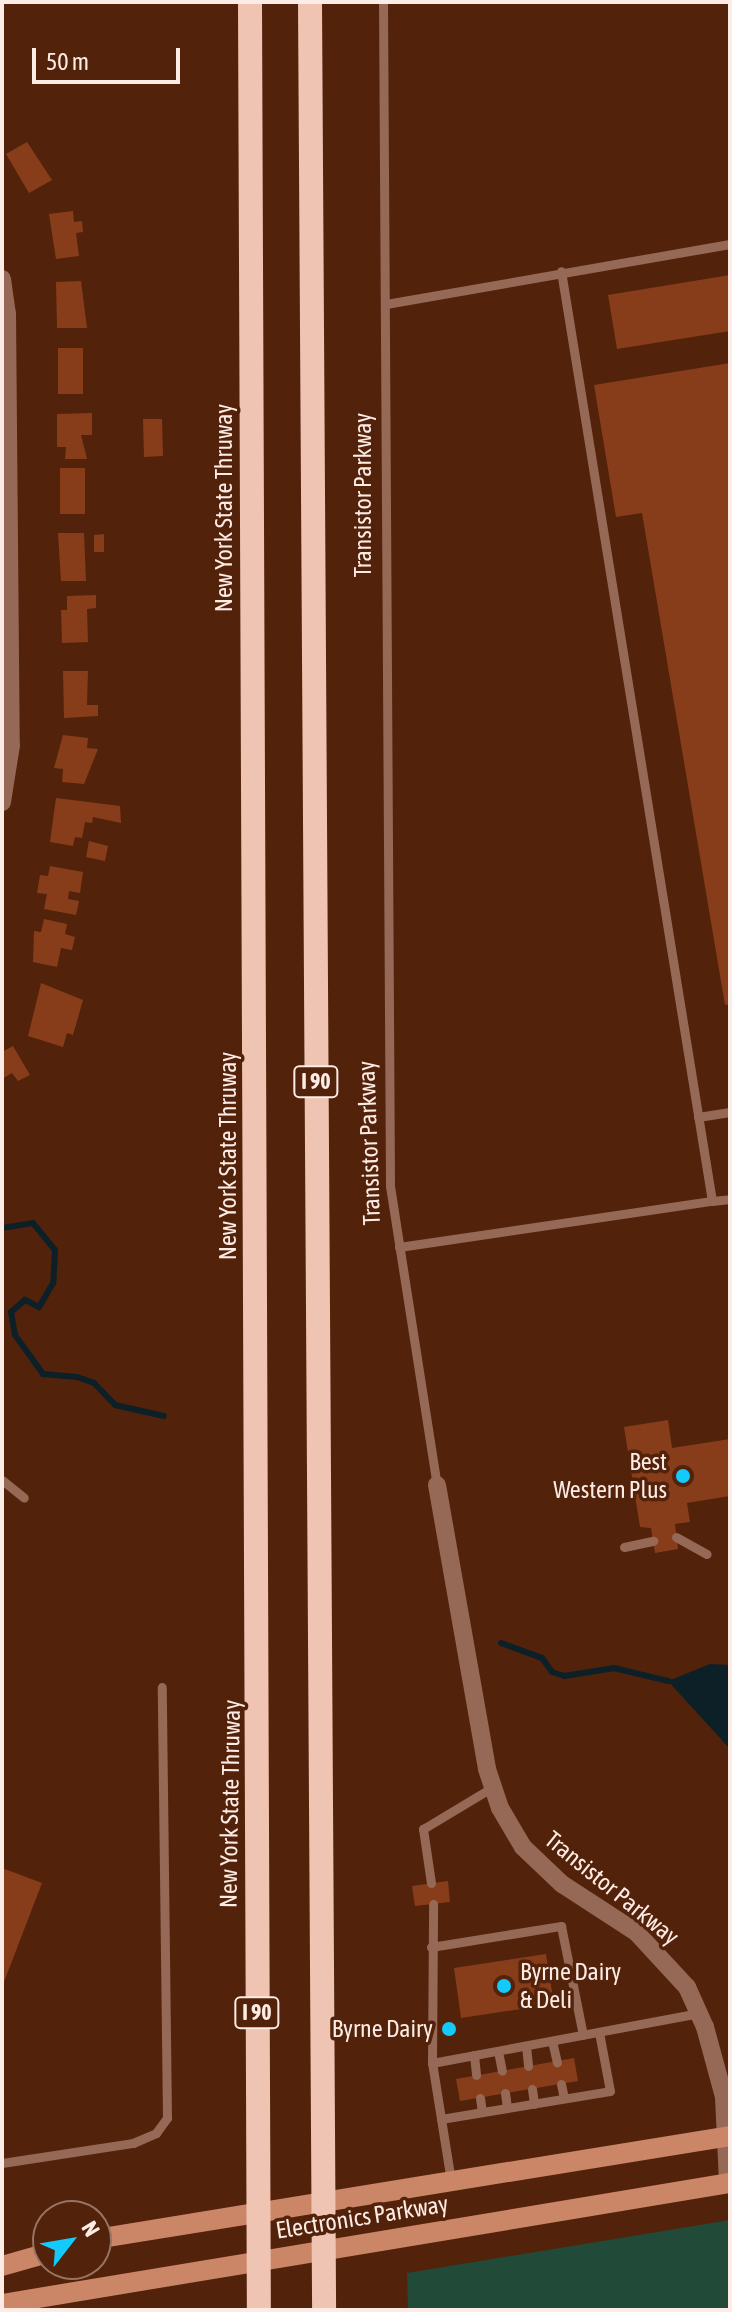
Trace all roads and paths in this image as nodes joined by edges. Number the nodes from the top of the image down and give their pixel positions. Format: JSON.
{"nodes":[{"id":1,"x":250,"y":2,"type":"edge"},
{"id":2,"x":310,"y":2,"type":"edge"},
{"id":3,"x":383,"y":2,"type":"edge"},
{"id":4,"x":730,"y":244,"type":"edge"},
{"id":5,"x":561,"y":271,"type":"junction"},
{"id":6,"x":2,"y":279,"type":"edge"},
{"id":7,"x":386,"y":304,"type":"junction"},
{"id":8,"x":6,"y":638,"type":"edge"},
{"id":9,"x":2,"y":802,"type":"edge"},
{"id":10,"x":730,"y":1112,"type":"edge"},
{"id":11,"x":698,"y":1117,"type":"junction"},
{"id":12,"x":730,"y":1199,"type":"edge"},
{"id":13,"x":712,"y":1201,"type":"junction"},
{"id":14,"x":399,"y":1247,"type":"junction"},
{"id":15,"x":2,"y":1480,"type":"edge"},
{"id":16,"x":437,"y":1485,"type":"joint"},
{"id":17,"x":24,"y":1498,"type":"dead end"},
{"id":18,"x":676,"y":1537,"type":"dead end"},
{"id":19,"x":653,"y":1541,"type":"dead end"},
{"id":20,"x":624,"y":1547,"type":"dead end"},
{"id":21,"x":707,"y":1554,"type":"dead end"},
{"id":22,"x":162,"y":1687,"type":"dead end"},
{"id":23,"x":493,"y":1787,"type":"junction"},
{"id":24,"x":431,"y":1883,"type":"dead end"},
{"id":25,"x":433,"y":1904,"type":"dead end"},
{"id":26,"x":431,"y":1947,"type":"junction"},
{"id":27,"x":699,"y":2013,"type":"junction"},
{"id":28,"x":599,"y":2032,"type":"junction"},
{"id":29,"x":583,"y":2035,"type":"junction"},
{"id":30,"x":552,"y":2041,"type":"junction"},
{"id":31,"x":526,"y":2046,"type":"junction"},
{"id":32,"x":498,"y":2051,"type":"junction"},
{"id":33,"x":474,"y":2055,"type":"junction"},
{"id":34,"x":557,"y":2062,"type":"dead end"},
{"id":35,"x":432,"y":2063,"type":"junction"},
{"id":36,"x":528,"y":2066,"type":"dead end"},
{"id":37,"x":502,"y":2071,"type":"dead end"},
{"id":38,"x":476,"y":2075,"type":"dead end"},
{"id":39,"x":561,"y":2084,"type":"dead end"},
{"id":40,"x":532,"y":2089,"type":"dead end"},
{"id":41,"x":505,"y":2093,"type":"dead end"},
{"id":42,"x":480,"y":2098,"type":"dead end"},
{"id":43,"x":564,"y":2098,"type":"junction"},
{"id":44,"x":534,"y":2104,"type":"junction"},
{"id":45,"x":507,"y":2108,"type":"junction"},
{"id":46,"x":482,"y":2112,"type":"junction"},
{"id":47,"x":441,"y":2119,"type":"junction"},
{"id":48,"x":729,"y":2136,"type":"edge"},
{"id":49,"x":2,"y":2163,"type":"edge"},
{"id":50,"x":451,"y":2181,"type":"junction"},
{"id":51,"x":729,"y":2183,"type":"edge"},
{"id":52,"x":112,"y":2236,"type":"edge"},
{"id":53,"x":32,"y":2252,"type":"edge"},
{"id":54,"x":2,"y":2255,"type":"edge"},
{"id":55,"x":32,"y":2256,"type":"edge"},
{"id":56,"x":2,"y":2266,"type":"edge"},
{"id":57,"x":259,"y":2302,"type":"edge"},
{"id":58,"x":2,"y":2304,"type":"edge"},
{"id":59,"x":324,"y":2304,"type":"edge"}],
"edges":[{"from":1,"to":57,"type":"highway","name":"New York State Thruway","number":"I 90"},
{"from":2,"to":59,"type":"highway","number":"I 90"},
{"from":3,"to":7,"type":"lane","name":"Transistor Parkway"},
{"from":4,"to":5,"type":"lane"},
{"from":5,"to":7,"type":"lane"},
{"from":5,"to":11,"type":"lane"},
{"from":6,"to":8,"type":"street"},
{"from":7,"to":14,"type":"lane","name":"Transistor Parkway"},
{"from":8,"to":9,"type":"street"},
{"from":10,"to":11,"type":"lane"},
{"from":11,"to":13,"type":"lane"},
{"from":12,"to":13,"type":"lane"},
{"from":13,"to":14,"type":"lane"},
{"from":14,"to":16,"type":"lane","name":"Transistor Parkway"},
{"from":15,"to":17,"type":"lane"},
{"from":16,"to":23,"type":"street","name":"Transistor Parkway"},
{"from":18,"to":21,"type":"lane"},
{"from":19,"to":20,"type":"lane"},
{"from":22,"to":49,"type":"lane"},
{"from":23,"to":24,"type":"lane"},
{"from":23,"to":27,"type":"street","name":"Transistor Parkway"},
{"from":25,"to":26,"type":"lane"},
{"from":26,"to":29,"type":"lane"},
{"from":26,"to":35,"type":"lane"},
{"from":27,"to":28,"type":"lane"},
{"from":27,"to":48,"type":"street","name":"Transistor Parkway"},
{"from":28,"to":29,"type":"lane"},
{"from":28,"to":43,"type":"lane"},
{"from":29,"to":30,"type":"lane"},
{"from":30,"to":31,"type":"lane"},
{"from":30,"to":34,"type":"lane"},
{"from":31,"to":32,"type":"lane"},
{"from":31,"to":36,"type":"lane"},
{"from":32,"to":33,"type":"lane"},
{"from":32,"to":37,"type":"lane"},
{"from":33,"to":35,"type":"lane"},
{"from":33,"to":38,"type":"lane"},
{"from":35,"to":47,"type":"lane"},
{"from":39,"to":43,"type":"lane"},
{"from":40,"to":44,"type":"lane"},
{"from":41,"to":45,"type":"lane"},
{"from":42,"to":46,"type":"lane"},
{"from":43,"to":44,"type":"lane"},
{"from":44,"to":45,"type":"lane"},
{"from":45,"to":46,"type":"lane"},
{"from":46,"to":47,"type":"lane"},
{"from":47,"to":50,"type":"lane"},
{"from":48,"to":50,"type":"main road","name":"Electronics Parkway"},
{"from":48,"to":51,"type":"street","name":"Transistor Parkway"},
{"from":50,"to":52,"type":"main road","name":"Electronics Parkway"},
{"from":51,"to":58,"type":"main road","name":"Electronics Parkway"},
{"from":53,"to":54,"type":"main road"},
{"from":55,"to":56,"type":"main road"}]}
